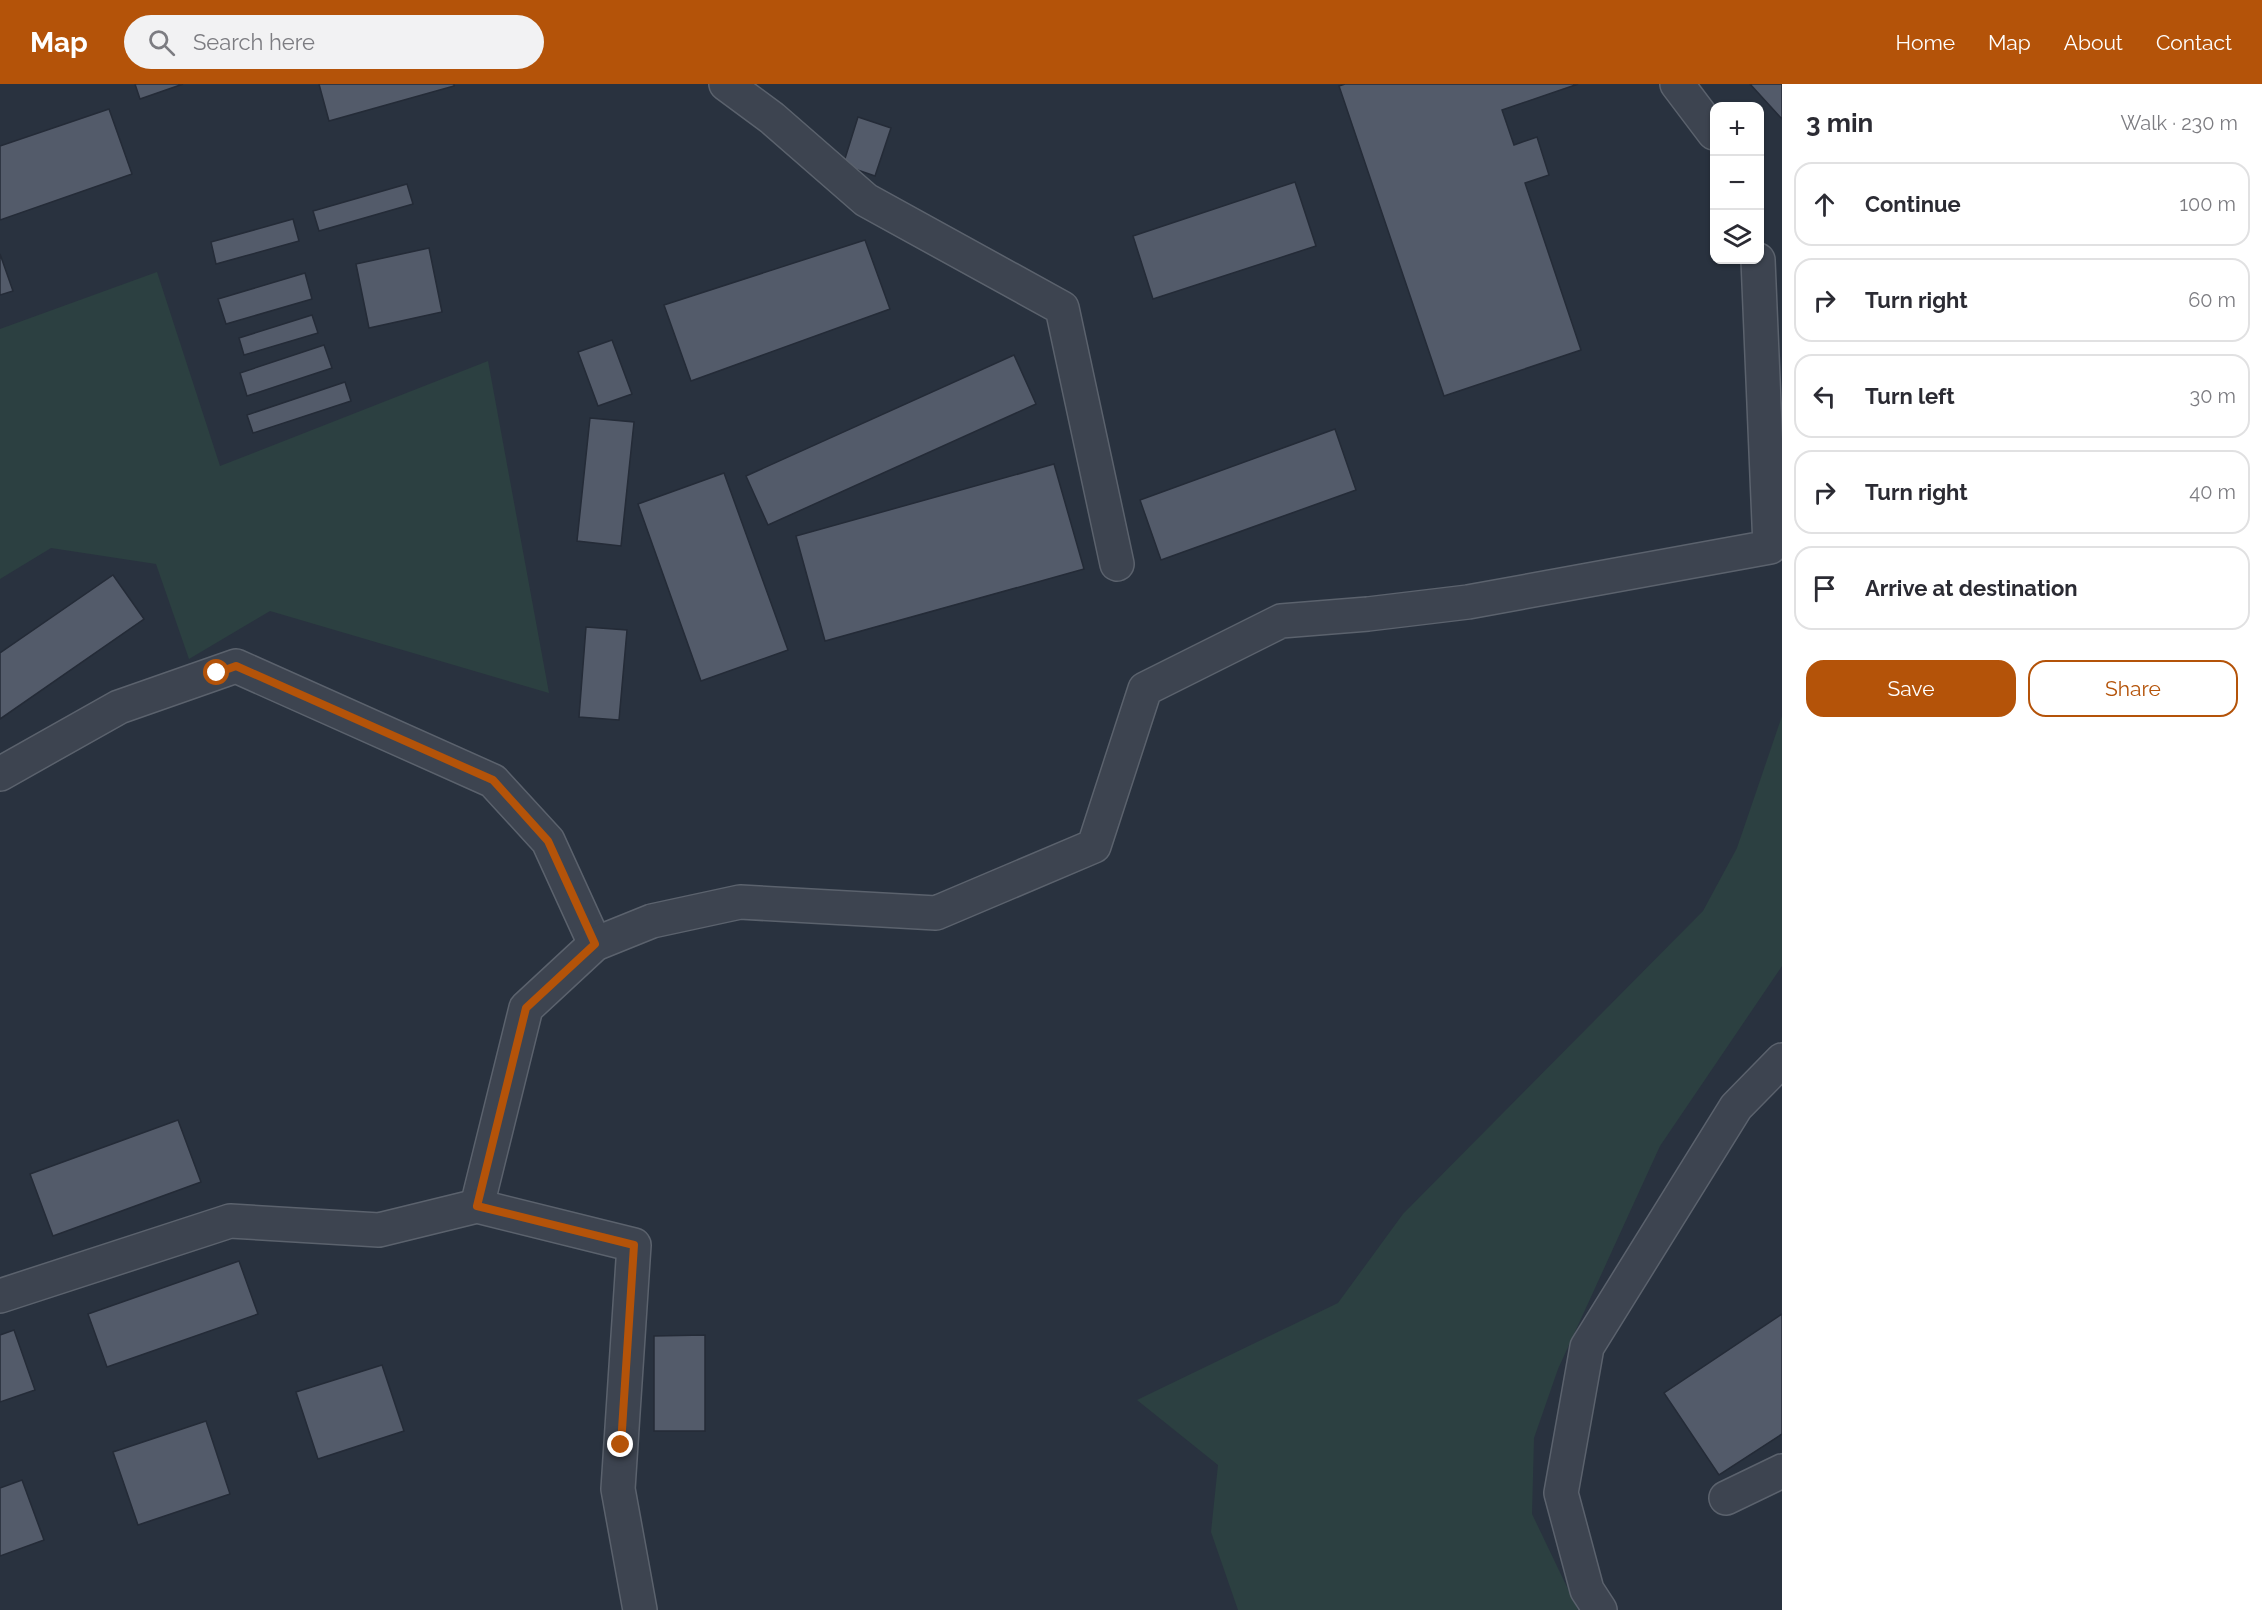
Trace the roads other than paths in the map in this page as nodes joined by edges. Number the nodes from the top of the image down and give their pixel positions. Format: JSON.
{"nodes":[{"id":1,"x":726,"y":84,"type":"edge"},
{"id":2,"x":1677,"y":84,"type":"edge"},
{"id":3,"x":1710,"y":128,"type":"edge"},
{"id":4,"x":1758,"y":264,"type":"edge"},
{"id":5,"x":1117,"y":564,"type":"dead end"},
{"id":6,"x":0,"y":774,"type":"edge"},
{"id":7,"x":595,"y":944,"type":"junction"},
{"id":8,"x":1782,"y":1060,"type":"edge"},
{"id":9,"x":477,"y":1206,"type":"junction"},
{"id":10,"x":0,"y":1296,"type":"edge"},
{"id":11,"x":1782,"y":1470,"type":"edge"},
{"id":12,"x":1726,"y":1498,"type":"dead end"},
{"id":13,"x":640,"y":1610,"type":"edge"},
{"id":14,"x":1600,"y":1610,"type":"edge"}],
"edges":[{"from":1,"to":5,"type":"street"},
{"from":2,"to":3,"type":"street"},
{"from":4,"to":7,"type":"street"},
{"from":6,"to":7,"type":"street"},
{"from":7,"to":9,"type":"street"},
{"from":8,"to":14,"type":"street"},
{"from":9,"to":10,"type":"street"},
{"from":9,"to":13,"type":"street"},
{"from":11,"to":12,"type":"street"}]}
